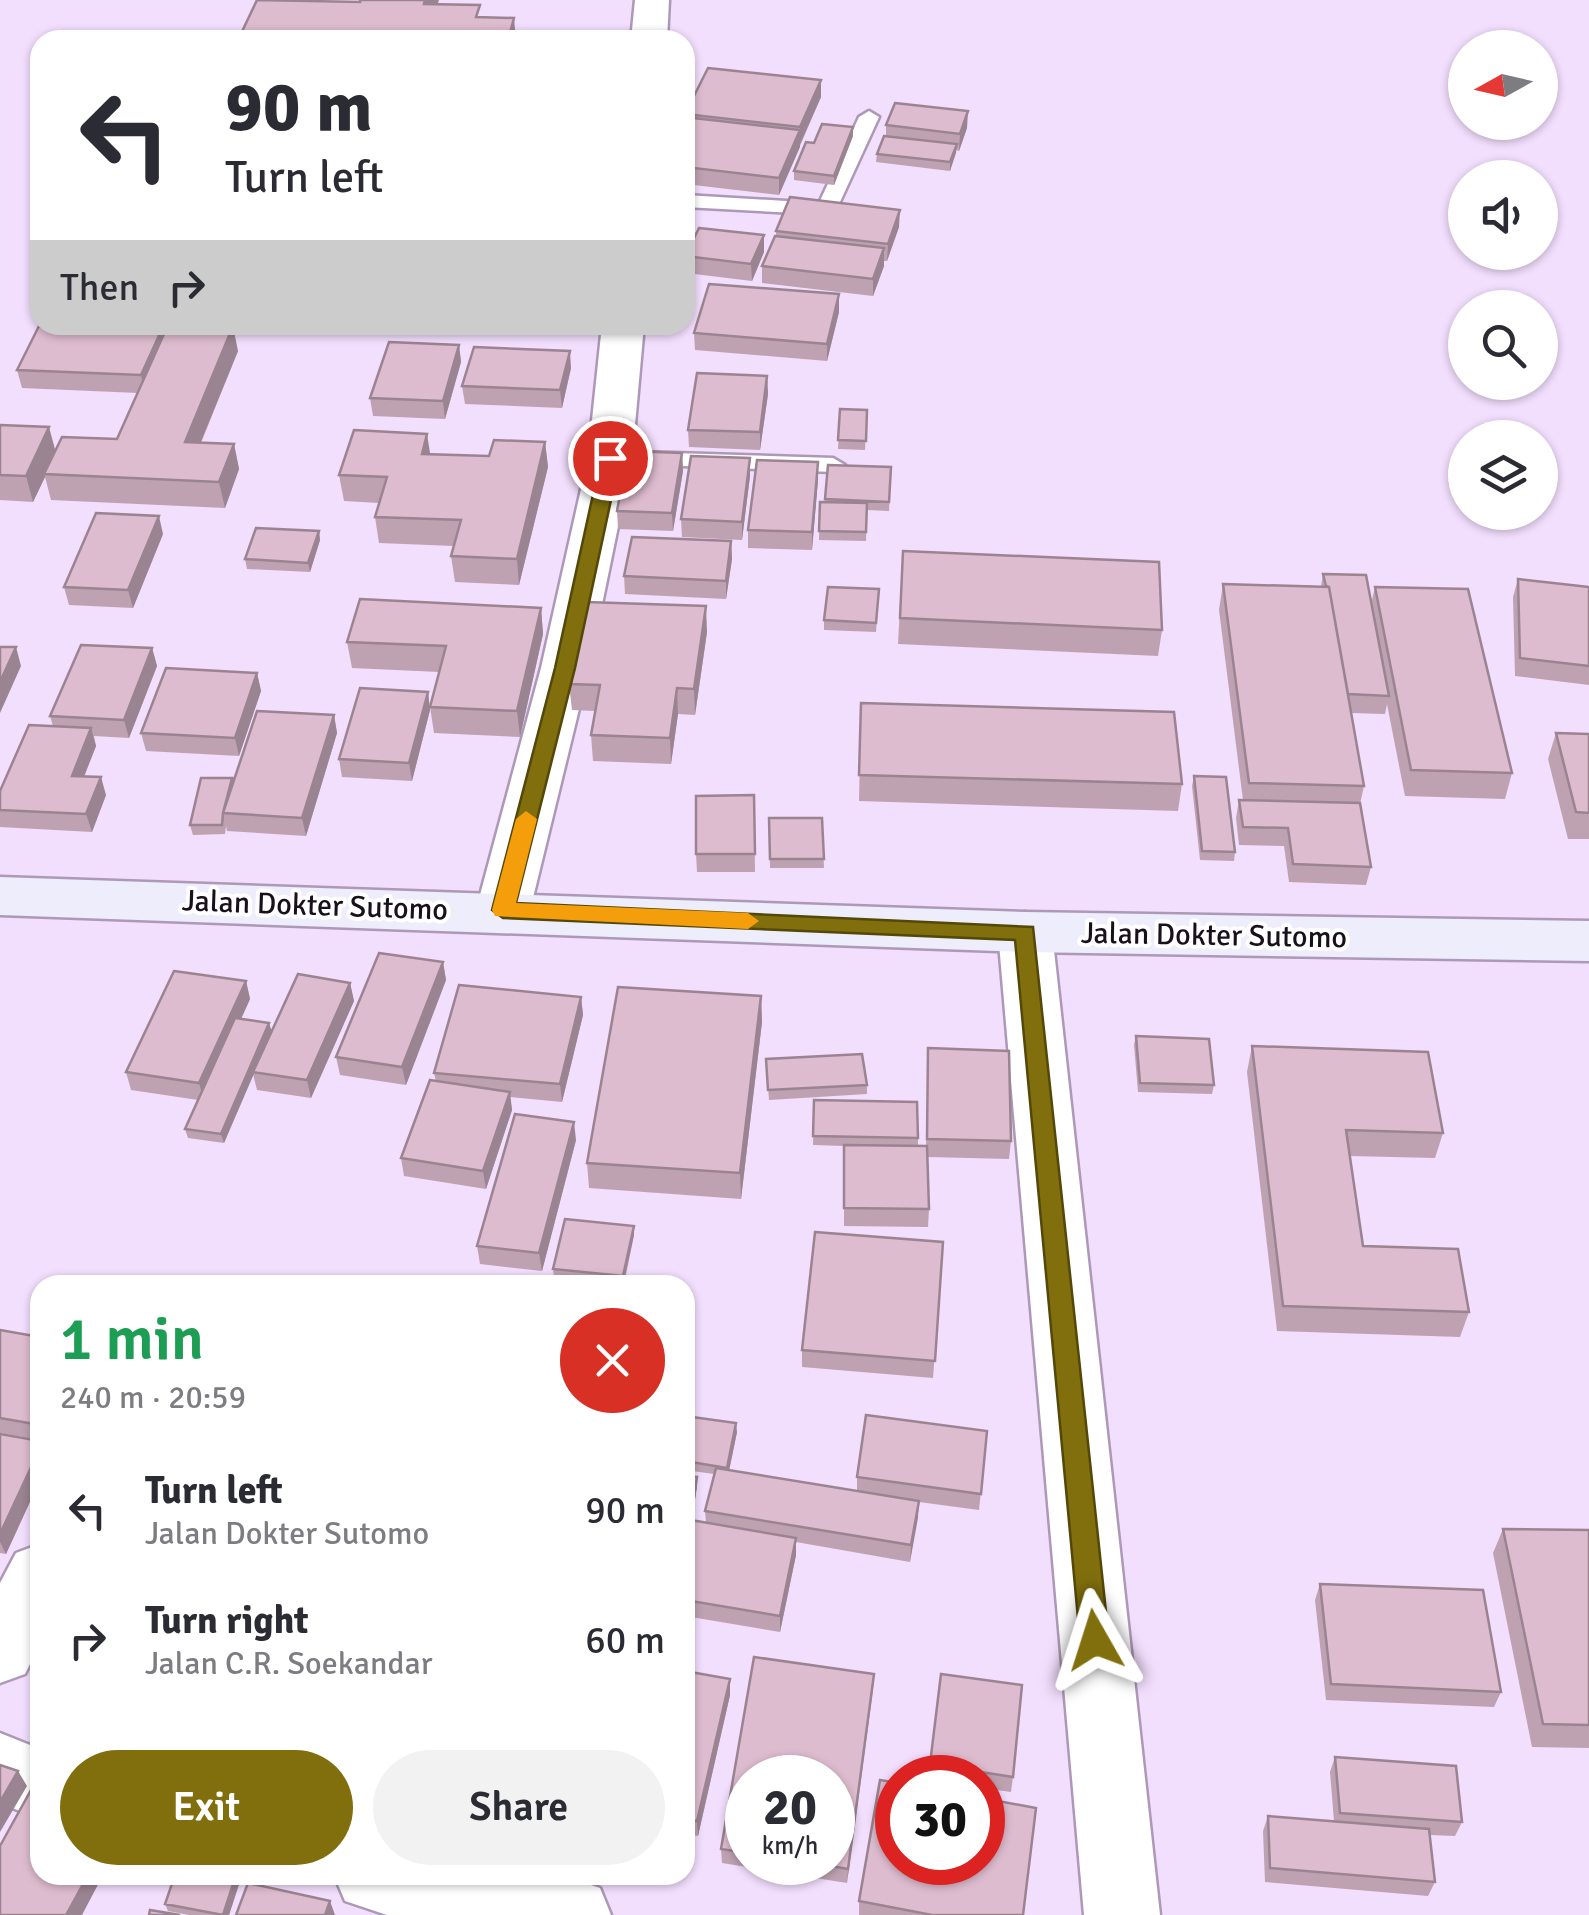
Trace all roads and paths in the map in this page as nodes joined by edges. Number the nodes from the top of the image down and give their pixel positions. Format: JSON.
{"nodes":[{"id":1,"x":652,"y":0,"type":"edge"},
{"id":2,"x":650,"y":30,"type":"edge"},
{"id":3,"x":869,"y":118,"type":"dead end"},
{"id":4,"x":695,"y":202,"type":"edge"},
{"id":5,"x":622,"y":335,"type":"edge"},
{"id":6,"x":610,"y":458,"type":"junction"},
{"id":7,"x":833,"y":465,"type":"edge"},
{"id":8,"x":0,"y":896,"type":"edge"},
{"id":9,"x":503,"y":910,"type":"junction"},
{"id":10,"x":1025,"y":932,"type":"junction"},
{"id":11,"x":1589,"y":942,"type":"edge"},
{"id":12,"x":30,"y":1593,"type":"edge"},
{"id":13,"x":0,"y":1651,"type":"edge"},
{"id":14,"x":0,"y":1768,"type":"edge"},
{"id":15,"x":30,"y":1780,"type":"edge"},
{"id":16,"x":422,"y":1885,"type":"edge"},
{"id":17,"x":574,"y":1915,"type":"edge"},
{"id":18,"x":1122,"y":1915,"type":"edge"}],
"edges":[{"from":1,"to":2,"type":"street"},
{"from":3,"to":4,"type":"lane"},
{"from":5,"to":6,"type":"street"},
{"from":6,"to":7,"type":"lane"},
{"from":6,"to":9,"type":"street"},
{"from":8,"to":9,"type":"main road","name":"Jalan Dokter Sutomo"},
{"from":9,"to":10,"type":"main road","name":"Jalan Dokter Sutomo"},
{"from":10,"to":11,"type":"main road","name":"Jalan Dokter Sutomo"},
{"from":10,"to":18,"type":"street"},
{"from":12,"to":13,"type":"street"},
{"from":14,"to":15,"type":"street"},
{"from":16,"to":17,"type":"street"}]}
